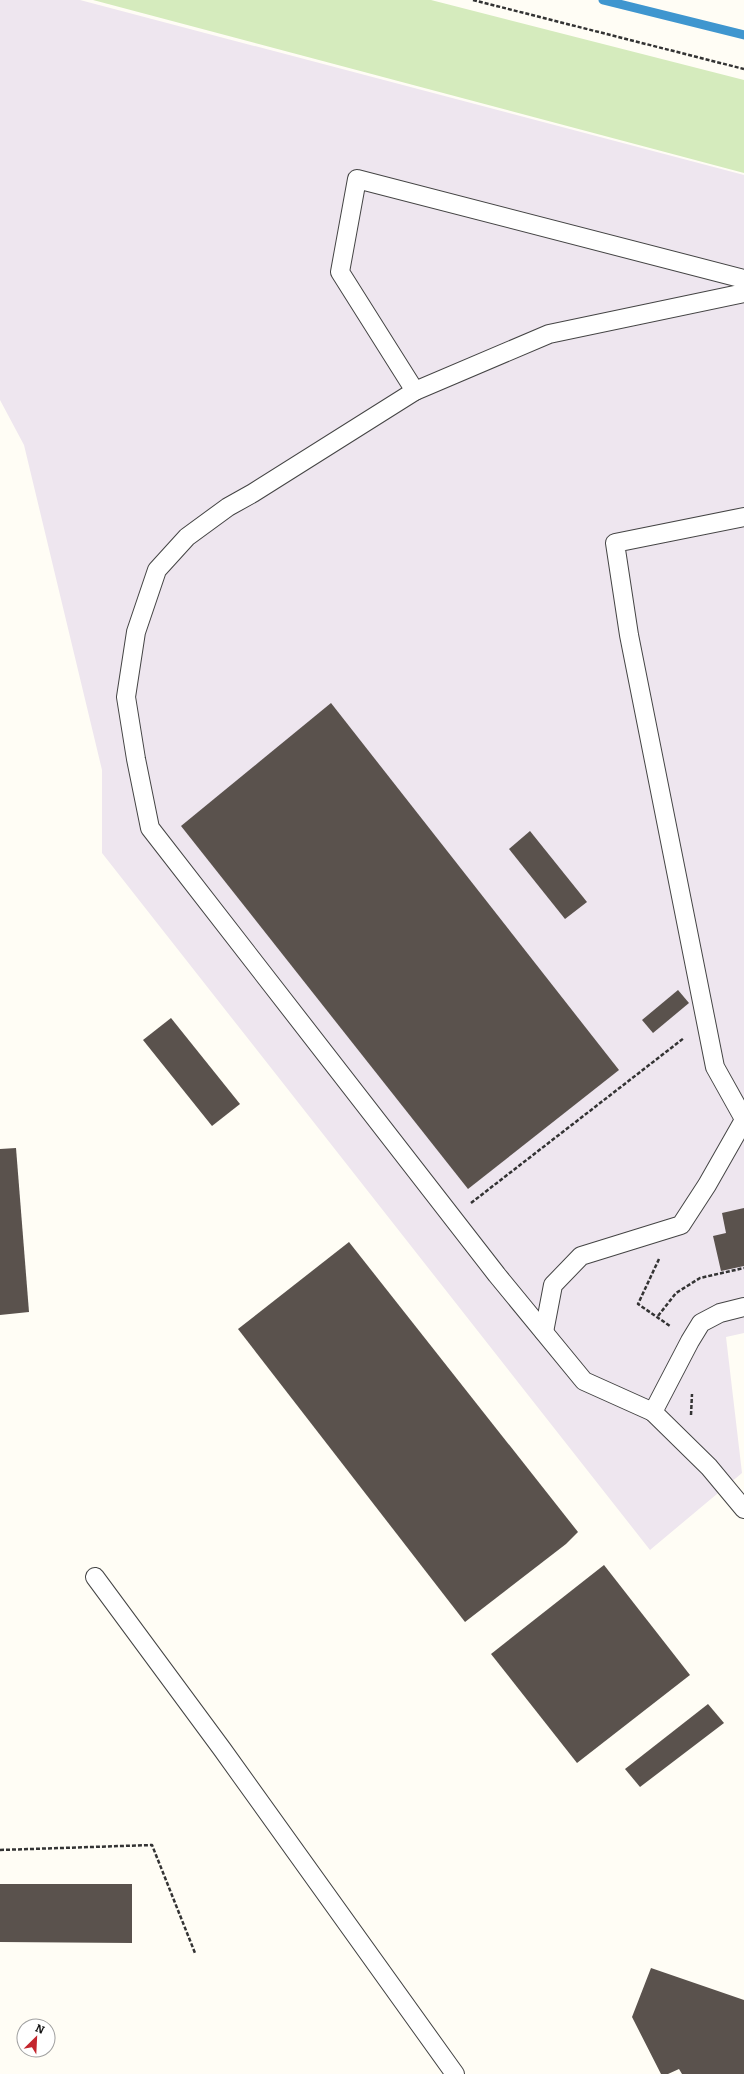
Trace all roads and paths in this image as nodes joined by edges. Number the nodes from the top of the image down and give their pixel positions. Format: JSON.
{"nodes":[{"id":1,"x":473,"y":0,"type":"edge"},
{"id":2,"x":744,"y":69,"type":"edge"},
{"id":3,"x":744,"y":279,"type":"edge"},
{"id":4,"x":744,"y":293,"type":"edge"},
{"id":5,"x":415,"y":391,"type":"junction"},
{"id":6,"x":744,"y":517,"type":"edge"},
{"id":7,"x":706,"y":1021,"type":"junction"},
{"id":8,"x":744,"y":1120,"type":"edge"},
{"id":9,"x":453,"y":1218,"type":"junction"},
{"id":10,"x":744,"y":1268,"type":"edge"},
{"id":11,"x":744,"y":1307,"type":"edge"},
{"id":12,"x":658,"y":1316,"type":"dead end"},
{"id":13,"x":544,"y":1332,"type":"junction"},
{"id":14,"x":653,"y":1412,"type":"junction"},
{"id":15,"x":744,"y":1509,"type":"edge"},
{"id":16,"x":95,"y":1577,"type":"dead end"},
{"id":17,"x":0,"y":1850,"type":"edge"},
{"id":18,"x":195,"y":1953,"type":"dead end"},
{"id":19,"x":455,"y":2074,"type":"edge"}],
"edges":[{"from":1,"to":2,"type":"path"},
{"from":3,"to":5,"type":"lane"},
{"from":4,"to":5,"type":"lane"},
{"from":5,"to":9,"type":"lane"},
{"from":6,"to":7,"type":"lane"},
{"from":7,"to":8,"type":"lane"},
{"from":7,"to":9,"type":"path"},
{"from":8,"to":13,"type":"lane"},
{"from":9,"to":13,"type":"lane"},
{"from":10,"to":12,"type":"path"},
{"from":11,"to":14,"type":"lane"},
{"from":13,"to":14,"type":"lane"},
{"from":14,"to":15,"type":"lane"},
{"from":16,"to":19,"type":"lane"},
{"from":17,"to":18,"type":"path"}]}
